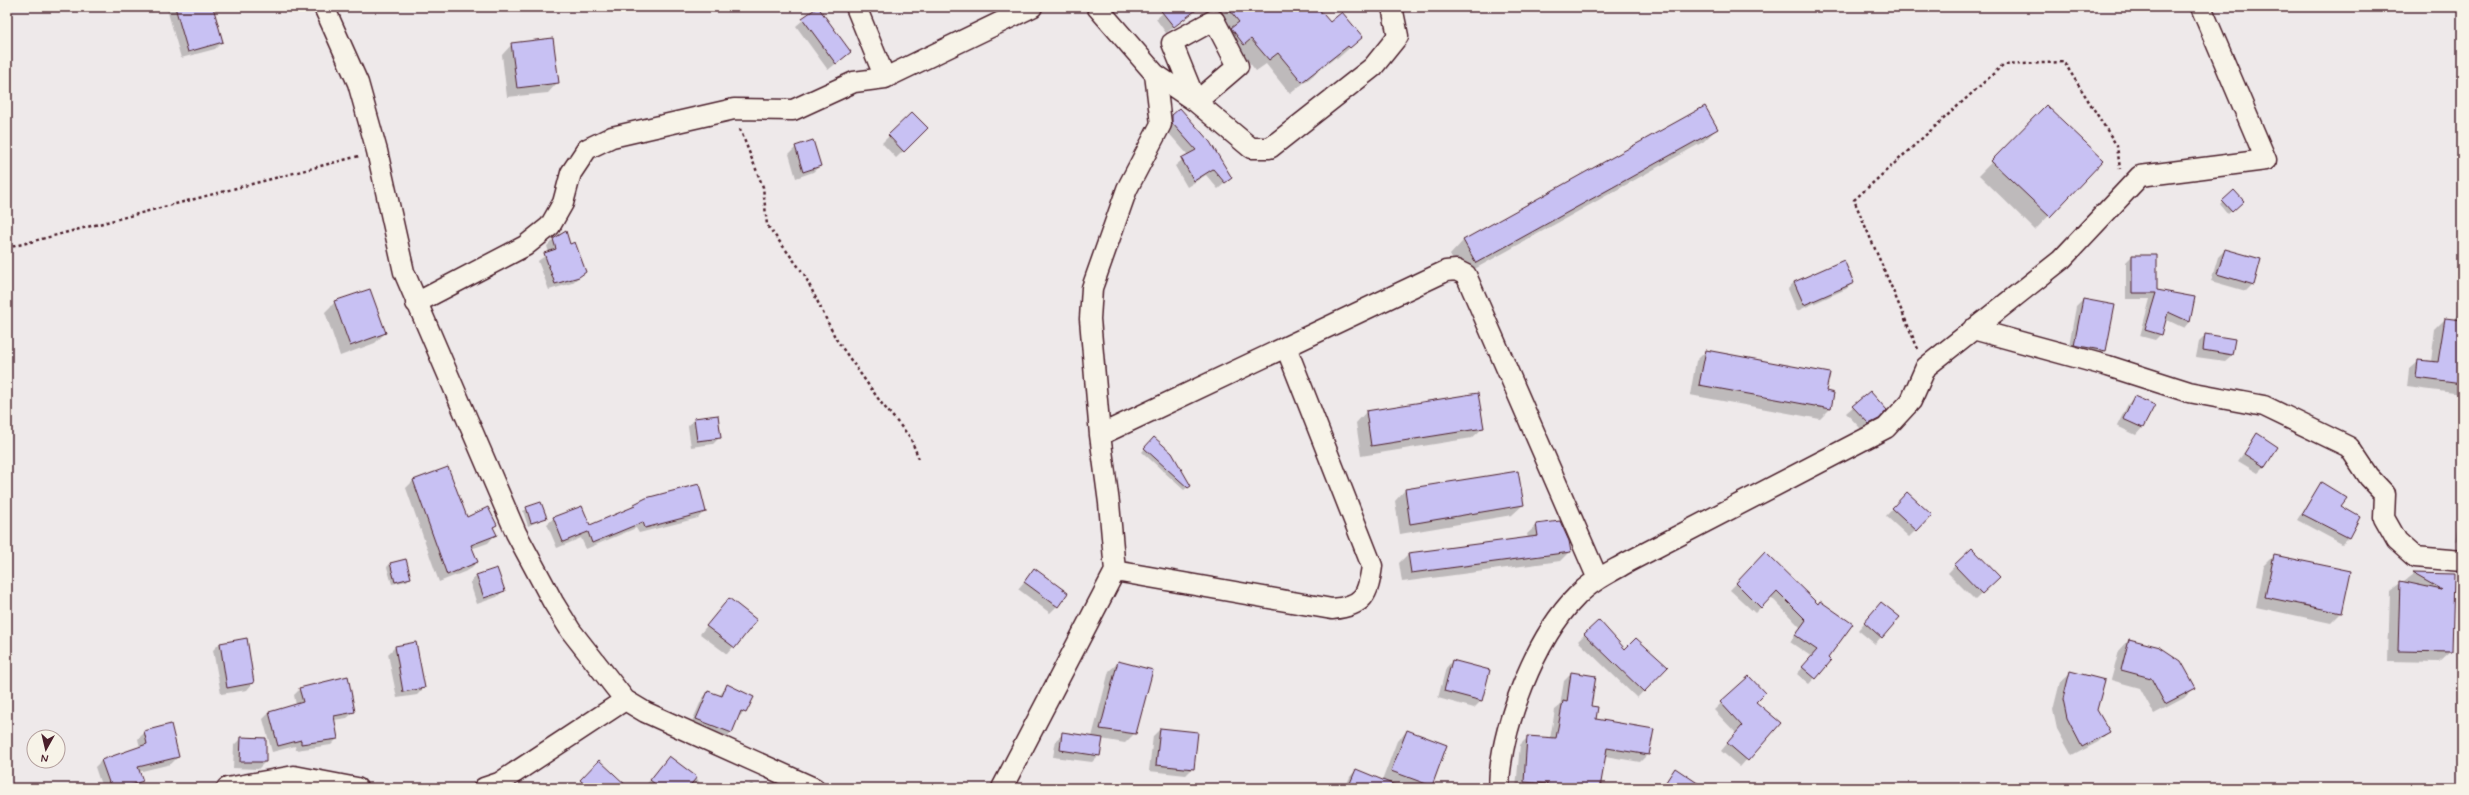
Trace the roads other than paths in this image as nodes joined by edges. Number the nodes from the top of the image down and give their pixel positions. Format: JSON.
{"nodes":[{"id":1,"x":324,"y":7,"type":"edge"},
{"id":2,"x":856,"y":7,"type":"edge"},
{"id":3,"x":1032,"y":7,"type":"edge"},
{"id":4,"x":1097,"y":7,"type":"edge"},
{"id":5,"x":1392,"y":7,"type":"edge"},
{"id":6,"x":2201,"y":7,"type":"edge"},
{"id":7,"x":1155,"y":74,"type":"junction"},
{"id":8,"x":885,"y":78,"type":"junction"},
{"id":9,"x":416,"y":303,"type":"junction"},
{"id":10,"x":1973,"y":329,"type":"junction"},
{"id":11,"x":1286,"y":346,"type":"junction"},
{"id":12,"x":1100,"y":435,"type":"junction"},
{"id":13,"x":2462,"y":560,"type":"edge"},
{"id":14,"x":1115,"y":571,"type":"junction"},
{"id":15,"x":1598,"y":579,"type":"junction"},
{"id":16,"x":625,"y":700,"type":"junction"},
{"id":17,"x":227,"y":788,"type":"edge"},
{"id":18,"x":357,"y":788,"type":"edge"},
{"id":19,"x":484,"y":788,"type":"edge"},
{"id":20,"x":814,"y":788,"type":"edge"},
{"id":21,"x":1002,"y":788,"type":"edge"},
{"id":22,"x":1499,"y":788,"type":"edge"}],
"edges":[{"from":1,"to":9,"type":"street"},
{"from":2,"to":8,"type":"street"},
{"from":3,"to":8,"type":"street"},
{"from":4,"to":7,"type":"street"},
{"from":5,"to":7,"type":"street"},
{"from":6,"to":10,"type":"street"},
{"from":7,"to":12,"type":"street"},
{"from":8,"to":9,"type":"street"},
{"from":9,"to":16,"type":"street"},
{"from":10,"to":13,"type":"street"},
{"from":10,"to":15,"type":"street"},
{"from":11,"to":12,"type":"street"},
{"from":11,"to":14,"type":"street"},
{"from":11,"to":15,"type":"street"},
{"from":12,"to":14,"type":"street"},
{"from":14,"to":21,"type":"street"},
{"from":15,"to":22,"type":"street"},
{"from":16,"to":19,"type":"street"},
{"from":16,"to":20,"type":"street"},
{"from":17,"to":18,"type":"street"}]}
